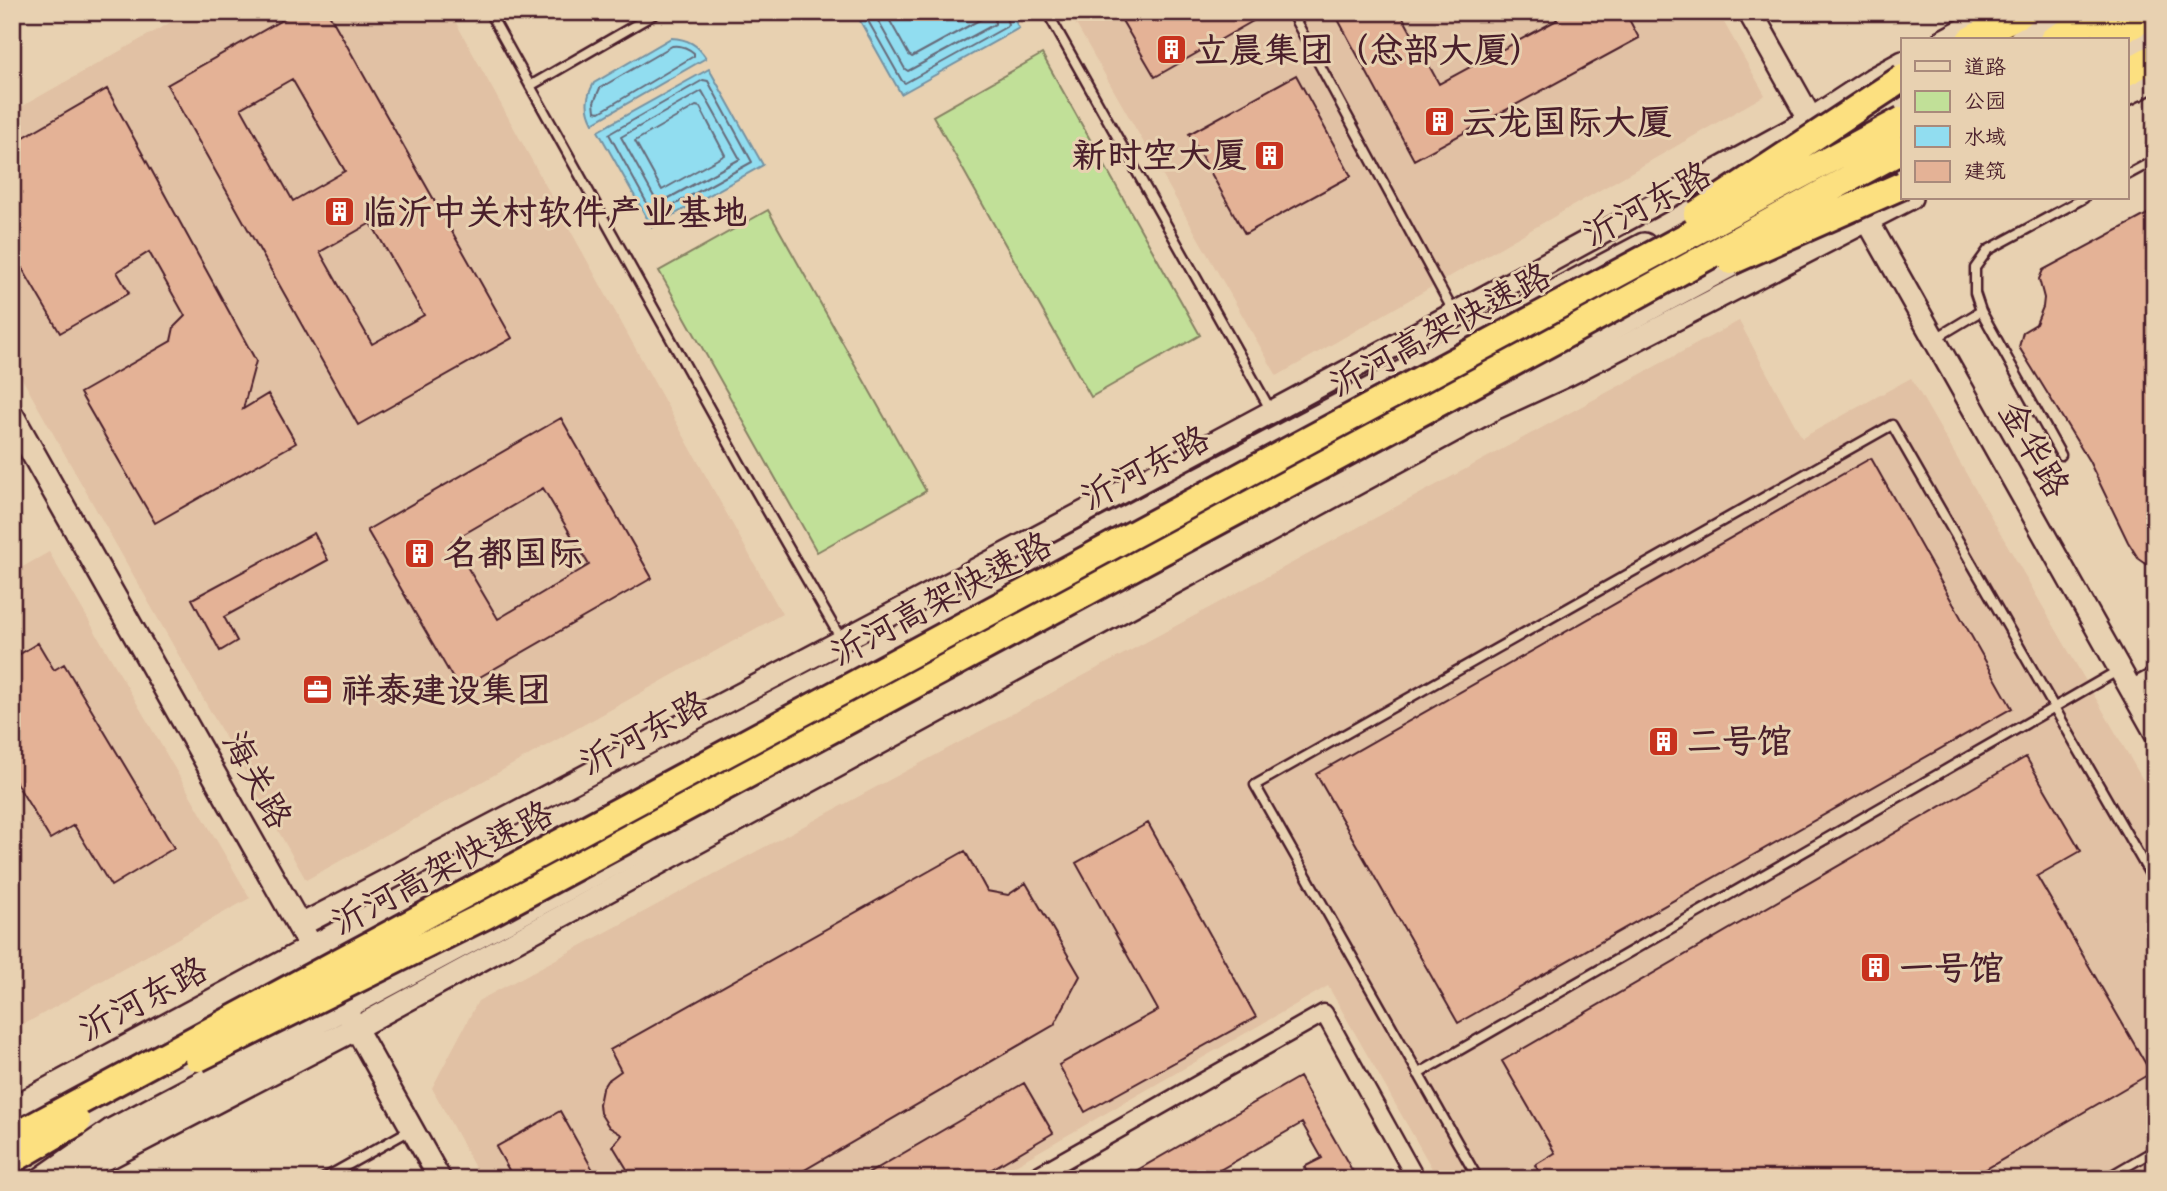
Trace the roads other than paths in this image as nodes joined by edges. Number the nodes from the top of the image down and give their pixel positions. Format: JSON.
{"nodes":[{"id":1,"x":489,"y":12,"type":"edge"},
{"id":2,"x":658,"y":12,"type":"edge"},
{"id":3,"x":1047,"y":12,"type":"edge"},
{"id":4,"x":1291,"y":12,"type":"edge"},
{"id":5,"x":1750,"y":12,"type":"edge"},
{"id":6,"x":1995,"y":12,"type":"edge"},
{"id":7,"x":2023,"y":12,"type":"edge"},
{"id":8,"x":2071,"y":12,"type":"edge"},
{"id":9,"x":2105,"y":12,"type":"edge"},
{"id":10,"x":2155,"y":13,"type":"edge"},
{"id":11,"x":2155,"y":37,"type":"edge"},
{"id":12,"x":1948,"y":38,"type":"edge"},
{"id":13,"x":1974,"y":38,"type":"edge"},
{"id":14,"x":2025,"y":38,"type":"edge"},
{"id":15,"x":2057,"y":38,"type":"edge"},
{"id":16,"x":2108,"y":38,"type":"edge"},
{"id":17,"x":2128,"y":51,"type":"edge"},
{"id":18,"x":2155,"y":57,"type":"edge"},
{"id":19,"x":1901,"y":63,"type":"edge"},
{"id":20,"x":1901,"y":79,"type":"edge"},
{"id":21,"x":2135,"y":84,"type":"edge"},
{"id":22,"x":530,"y":86,"type":"junction"},
{"id":23,"x":1901,"y":107,"type":"edge"},
{"id":24,"x":1811,"y":119,"type":"junction"},
{"id":25,"x":1901,"y":121,"type":"edge"},
{"id":26,"x":1827,"y":148,"type":"junction"},
{"id":27,"x":1901,"y":150,"type":"edge"},
{"id":28,"x":2155,"y":160,"type":"edge"},
{"id":29,"x":1901,"y":173,"type":"edge"},
{"id":30,"x":2128,"y":174,"type":"edge"},
{"id":31,"x":1901,"y":186,"type":"edge"},
{"id":32,"x":1854,"y":198,"type":"junction"},
{"id":33,"x":1907,"y":200,"type":"edge"},
{"id":34,"x":2080,"y":200,"type":"edge"},
{"id":35,"x":1867,"y":219,"type":"junction"},
{"id":36,"x":1556,"y":308,"type":"junction"},
{"id":37,"x":1981,"y":311,"type":"junction"},
{"id":38,"x":1454,"y":313,"type":"junction"},
{"id":39,"x":1566,"y":334,"type":"junction"},
{"id":40,"x":1934,"y":339,"type":"junction"},
{"id":41,"x":1272,"y":413,"type":"junction"},
{"id":42,"x":12,"y":416,"type":"edge"},
{"id":43,"x":1453,"y":432,"type":"junction"},
{"id":44,"x":1404,"y":440,"type":"junction"},
{"id":45,"x":2061,"y":455,"type":"dead end"},
{"id":46,"x":843,"y":642,"type":"junction"},
{"id":47,"x":2120,"y":669,"type":"junction"},
{"id":48,"x":2155,"y":679,"type":"edge"},
{"id":49,"x":2132,"y":691,"type":"junction"},
{"id":50,"x":2053,"y":706,"type":"junction"},
{"id":51,"x":2155,"y":732,"type":"edge"},
{"id":52,"x":2155,"y":883,"type":"edge"},
{"id":53,"x":299,"y":926,"type":"junction"},
{"id":54,"x":311,"y":948,"type":"junction"},
{"id":55,"x":350,"y":1018,"type":"junction"},
{"id":56,"x":1419,"y":1074,"type":"junction"},
{"id":57,"x":12,"y":1109,"type":"edge"},
{"id":58,"x":412,"y":1129,"type":"junction"},
{"id":59,"x":12,"y":1138,"type":"edge"},
{"id":60,"x":2155,"y":1150,"type":"edge"},
{"id":61,"x":12,"y":1160,"type":"edge"},
{"id":62,"x":44,"y":1178,"type":"edge"},
{"id":63,"x":323,"y":1179,"type":"edge"},
{"id":64,"x":440,"y":1179,"type":"edge"},
{"id":65,"x":1031,"y":1179,"type":"edge"},
{"id":66,"x":1416,"y":1179,"type":"edge"},
{"id":67,"x":1478,"y":1179,"type":"edge"},
{"id":68,"x":2105,"y":1179,"type":"edge"}],
"edges":[{"from":1,"to":22,"type":"lane"},
{"from":2,"to":22,"type":"lane"},
{"from":3,"to":41,"type":"lane"},
{"from":4,"to":38,"type":"lane"},
{"from":5,"to":24,"type":"main road"},
{"from":6,"to":12,"type":"street"},
{"from":7,"to":13,"type":"highway"},
{"from":8,"to":14,"type":"main road"},
{"from":9,"to":15,"type":"highway"},
{"from":10,"to":16,"type":"highway"},
{"from":11,"to":17,"type":"main road"},
{"from":18,"to":21,"type":"highway"},
{"from":19,"to":24,"type":"street"},
{"from":20,"to":36,"type":"highway","bridge":true},
{"from":22,"to":46,"type":"lane"},
{"from":23,"to":26,"type":"main road","name":"沂河东路"},
{"from":24,"to":26,"type":"main road"},
{"from":24,"to":38,"type":"street"},
{"from":25,"to":36,"type":"highway","name":"沂河高架快速路","bridge":true},
{"from":26,"to":32,"type":"main road"},
{"from":26,"to":54,"type":"main road","name":"沂河东路"},
{"from":27,"to":39,"type":"highway","name":"沂河高架快速路","bridge":true},
{"from":28,"to":30,"type":"lane"},
{"from":29,"to":32,"type":"main road"},
{"from":31,"to":39,"type":"highway","bridge":true},
{"from":32,"to":35,"type":"street","name":"金华路"},
{"from":32,"to":44,"type":"main road"},
{"from":33,"to":35,"type":"street"},
{"from":34,"to":37,"type":"lane"},
{"from":35,"to":40,"type":"street","name":"金华路"},
{"from":35,"to":43,"type":"street"},
{"from":36,"to":59,"type":"highway","name":"沂河高架快速路","bridge":true},
{"from":37,"to":40,"type":"lane"},
{"from":37,"to":45,"type":"lane"},
{"from":38,"to":41,"type":"street"},
{"from":39,"to":61,"type":"highway","name":"沂河高架快速路","bridge":true},
{"from":40,"to":47,"type":"street","name":"金华路"},
{"from":41,"to":46,"type":"street"},
{"from":42,"to":53,"type":"main road","name":"海关路"},
{"from":43,"to":44,"type":"main road"},
{"from":43,"to":55,"type":"street"},
{"from":44,"to":55,"type":"main road"},
{"from":46,"to":53,"type":"street"},
{"from":47,"to":49,"type":"street","name":"金华路"},
{"from":47,"to":50,"type":"lane"},
{"from":48,"to":49,"type":"street"},
{"from":49,"to":51,"type":"street","name":"金华路"},
{"from":50,"to":52,"type":"lane"},
{"from":50,"to":56,"type":"lane"},
{"from":50,"to":56,"type":"lane"},
{"from":53,"to":54,"type":"main road","name":"海关路"},
{"from":54,"to":55,"type":"main road","name":"海关路"},
{"from":54,"to":57,"type":"main road","name":"沂河东路"},
{"from":55,"to":58,"type":"street","name":"海关路"},
{"from":55,"to":62,"type":"main road"},
{"from":56,"to":67,"type":"lane"},
{"from":58,"to":63,"type":"lane"},
{"from":58,"to":64,"type":"street","name":"海关路"},
{"from":60,"to":68,"type":"lane"},
{"from":65,"to":66,"type":"street"}]}
